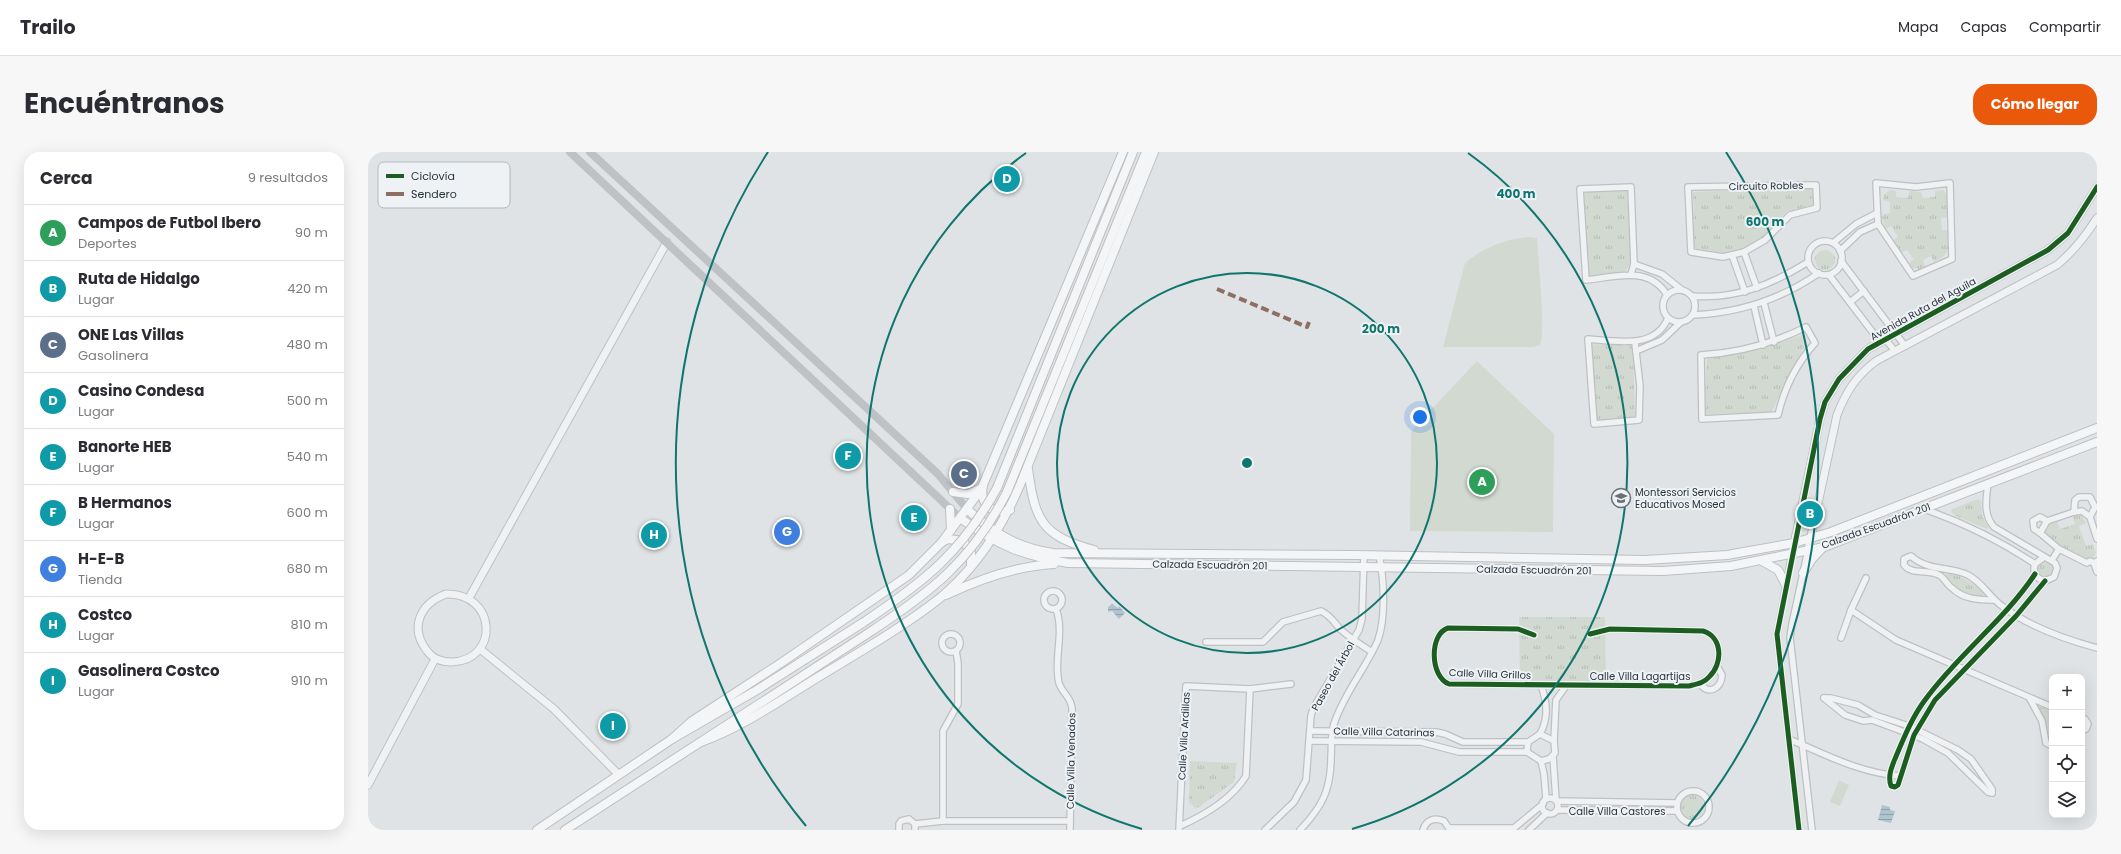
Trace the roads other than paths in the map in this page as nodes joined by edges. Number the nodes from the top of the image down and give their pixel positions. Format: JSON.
{"nodes":[{"id":1,"x":570,"y":152,"type":"edge"},
{"id":2,"x":590,"y":152,"type":"edge"},
{"id":3,"x":1123,"y":152,"type":"edge"},
{"id":4,"x":1133,"y":152,"type":"edge"},
{"id":5,"x":1146,"y":152,"type":"edge"},
{"id":6,"x":1154,"y":152,"type":"edge"},
{"id":7,"x":2097,"y":187,"type":"edge"},
{"id":8,"x":1877,"y":213,"type":"junction"},
{"id":9,"x":2097,"y":218,"type":"edge"},
{"id":10,"x":1856,"y":224,"type":"junction"},
{"id":11,"x":1878,"y":224,"type":"junction"},
{"id":12,"x":1860,"y":232,"type":"junction"},
{"id":13,"x":667,"y":242,"type":"junction"},
{"id":14,"x":1833,"y":243,"type":"junction"},
{"id":15,"x":1840,"y":251,"type":"junction"},
{"id":16,"x":1744,"y":252,"type":"junction"},
{"id":17,"x":1732,"y":255,"type":"junction"},
{"id":18,"x":1808,"y":262,"type":"junction"},
{"id":19,"x":1841,"y":262,"type":"junction"},
{"id":20,"x":1634,"y":264,"type":"junction"},
{"id":21,"x":1819,"y":273,"type":"junction"},
{"id":22,"x":1631,"y":274,"type":"junction"},
{"id":23,"x":1662,"y":274,"type":"junction"},
{"id":24,"x":1829,"y":275,"type":"junction"},
{"id":25,"x":1656,"y":282,"type":"junction"},
{"id":26,"x":1757,"y":288,"type":"junction"},
{"id":27,"x":1682,"y":290,"type":"junction"},
{"id":28,"x":1864,"y":291,"type":"junction"},
{"id":29,"x":1744,"y":292,"type":"junction"},
{"id":30,"x":1667,"y":295,"type":"junction"},
{"id":31,"x":1692,"y":296,"type":"junction"},
{"id":32,"x":1850,"y":302,"type":"junction"},
{"id":33,"x":1764,"y":303,"type":"junction"},
{"id":34,"x":1754,"y":306,"type":"junction"},
{"id":35,"x":1693,"y":315,"type":"junction"},
{"id":36,"x":1668,"y":318,"type":"junction"},
{"id":37,"x":1681,"y":322,"type":"junction"},
{"id":38,"x":1659,"y":333,"type":"junction"},
{"id":39,"x":1897,"y":334,"type":"junction"},
{"id":40,"x":1662,"y":340,"type":"junction"},
{"id":41,"x":1886,"y":340,"type":"junction"},
{"id":42,"x":1774,"y":342,"type":"junction"},
{"id":43,"x":1635,"y":343,"type":"junction"},
{"id":44,"x":1763,"y":345,"type":"junction"},
{"id":45,"x":1905,"y":346,"type":"junction"},
{"id":46,"x":1636,"y":351,"type":"junction"},
{"id":47,"x":1895,"y":352,"type":"junction"},
{"id":48,"x":1854,"y":362,"type":"junction"},
{"id":49,"x":1862,"y":372,"type":"junction"},
{"id":50,"x":2097,"y":428,"type":"edge"},
{"id":51,"x":2097,"y":442,"type":"edge"},
{"id":52,"x":2084,"y":446,"type":"junction"},
{"id":53,"x":2097,"y":449,"type":"edge"},
{"id":54,"x":2038,"y":452,"type":"junction"},
{"id":55,"x":1027,"y":467,"type":"junction"},
{"id":56,"x":2006,"y":476,"type":"junction"},
{"id":57,"x":1988,"y":484,"type":"junction"},
{"id":58,"x":982,"y":487,"type":"junction"},
{"id":59,"x":953,"y":491,"type":"junction"},
{"id":60,"x":942,"y":501,"type":"junction"},
{"id":61,"x":950,"y":508,"type":"junction"},
{"id":62,"x":1924,"y":508,"type":"junction"},
{"id":63,"x":967,"y":509,"type":"junction"},
{"id":64,"x":1010,"y":510,"type":"junction"},
{"id":65,"x":2074,"y":512,"type":"junction"},
{"id":66,"x":2090,"y":517,"type":"junction"},
{"id":67,"x":960,"y":518,"type":"junction"},
{"id":68,"x":2047,"y":521,"type":"junction"},
{"id":69,"x":1994,"y":527,"type":"junction"},
{"id":70,"x":951,"y":530,"type":"junction"},
{"id":71,"x":2040,"y":533,"type":"junction"},
{"id":72,"x":994,"y":536,"type":"junction"},
{"id":73,"x":1989,"y":536,"type":"junction"},
{"id":74,"x":1811,"y":538,"type":"junction"},
{"id":75,"x":2097,"y":539,"type":"edge"},
{"id":76,"x":942,"y":542,"type":"junction"},
{"id":77,"x":1794,"y":543,"type":"junction"},
{"id":78,"x":2023,"y":544,"type":"junction"},
{"id":79,"x":1824,"y":547,"type":"junction"},
{"id":80,"x":2059,"y":549,"type":"junction"},
{"id":81,"x":1808,"y":550,"type":"junction"},
{"id":82,"x":1105,"y":552,"type":"junction"},
{"id":83,"x":2019,"y":553,"type":"junction"},
{"id":84,"x":1792,"y":554,"type":"junction"},
{"id":85,"x":1364,"y":555,"type":"junction"},
{"id":86,"x":1379,"y":555,"type":"junction"},
{"id":87,"x":2044,"y":557,"type":"junction"},
{"id":88,"x":2052,"y":560,"type":"junction"},
{"id":89,"x":1762,"y":561,"type":"junction"},
{"id":90,"x":2095,"y":562,"type":"edge"},
{"id":91,"x":1068,"y":563,"type":"junction"},
{"id":92,"x":2035,"y":564,"type":"junction"},
{"id":93,"x":971,"y":566,"type":"junction"},
{"id":94,"x":1364,"y":568,"type":"junction"},
{"id":95,"x":1382,"y":568,"type":"junction"},
{"id":96,"x":1941,"y":572,"type":"junction"},
{"id":97,"x":2097,"y":572,"type":"edge"},
{"id":98,"x":1803,"y":573,"type":"junction"},
{"id":99,"x":2035,"y":574,"type":"junction"},
{"id":100,"x":1866,"y":578,"type":"dead end"},
{"id":101,"x":2045,"y":581,"type":"junction"},
{"id":102,"x":1786,"y":585,"type":"junction"},
{"id":103,"x":940,"y":597,"type":"junction"},
{"id":104,"x":469,"y":598,"type":"junction"},
{"id":105,"x":1993,"y":600,"type":"junction"},
{"id":106,"x":1056,"y":609,"type":"dead end"},
{"id":107,"x":1851,"y":610,"type":"junction"},
{"id":108,"x":2008,"y":611,"type":"junction"},
{"id":109,"x":2016,"y":616,"type":"junction"},
{"id":110,"x":1590,"y":634,"type":"dead end"},
{"id":111,"x":1534,"y":635,"type":"dead end"},
{"id":112,"x":1841,"y":638,"type":"dead end"},
{"id":113,"x":1353,"y":640,"type":"junction"},
{"id":114,"x":1206,"y":642,"type":"dead end"},
{"id":115,"x":2097,"y":648,"type":"edge"},
{"id":116,"x":480,"y":649,"type":"junction"},
{"id":117,"x":956,"y":651,"type":"dead end"},
{"id":118,"x":1372,"y":652,"type":"junction"},
{"id":119,"x":435,"y":659,"type":"junction"},
{"id":120,"x":1717,"y":666,"type":"junction"},
{"id":121,"x":1954,"y":666,"type":"junction"},
{"id":122,"x":1963,"y":670,"type":"junction"},
{"id":123,"x":1291,"y":684,"type":"dead end"},
{"id":124,"x":1700,"y":684,"type":"junction"},
{"id":125,"x":1541,"y":685,"type":"junction"},
{"id":126,"x":1566,"y":686,"type":"junction"},
{"id":127,"x":1250,"y":689,"type":"junction"},
{"id":128,"x":2030,"y":698,"type":"junction"},
{"id":129,"x":2049,"y":706,"type":"edge"},
{"id":130,"x":2085,"y":719,"type":"edge"},
{"id":131,"x":1909,"y":726,"type":"junction"},
{"id":132,"x":2085,"y":728,"type":"edge"},
{"id":133,"x":1918,"y":730,"type":"junction"},
{"id":134,"x":1310,"y":731,"type":"junction"},
{"id":135,"x":1332,"y":732,"type":"junction"},
{"id":136,"x":1906,"y":732,"type":"junction"},
{"id":137,"x":1540,"y":734,"type":"junction"},
{"id":138,"x":1914,"y":735,"type":"junction"},
{"id":139,"x":672,"y":739,"type":"junction"},
{"id":140,"x":1789,"y":739,"type":"junction"},
{"id":141,"x":1554,"y":740,"type":"junction"},
{"id":142,"x":1310,"y":741,"type":"junction"},
{"id":143,"x":1332,"y":741,"type":"junction"},
{"id":144,"x":701,"y":742,"type":"junction"},
{"id":145,"x":1528,"y":742,"type":"junction"},
{"id":146,"x":2049,"y":744,"type":"edge"},
{"id":147,"x":1802,"y":745,"type":"junction"},
{"id":148,"x":1527,"y":752,"type":"junction"},
{"id":149,"x":1553,"y":756,"type":"junction"},
{"id":150,"x":1541,"y":761,"type":"junction"},
{"id":151,"x":619,"y":775,"type":"junction"},
{"id":152,"x":1890,"y":777,"type":"junction"},
{"id":153,"x":1900,"y":779,"type":"junction"},
{"id":154,"x":368,"y":785,"type":"edge"},
{"id":155,"x":1544,"y":801,"type":"junction"},
{"id":156,"x":1557,"y":801,"type":"junction"},
{"id":157,"x":1677,"y":803,"type":"junction"},
{"id":158,"x":1557,"y":810,"type":"junction"},
{"id":159,"x":1677,"y":811,"type":"junction"},
{"id":160,"x":1548,"y":813,"type":"junction"},
{"id":161,"x":943,"y":821,"type":"junction"},
{"id":162,"x":1070,"y":821,"type":"junction"},
{"id":163,"x":915,"y":827,"type":"edge"},
{"id":164,"x":1179,"y":828,"type":"edge"},
{"id":165,"x":1450,"y":829,"type":"edge"},
{"id":166,"x":537,"y":830,"type":"edge"},
{"id":167,"x":565,"y":830,"type":"edge"},
{"id":168,"x":899,"y":830,"type":"edge"},
{"id":169,"x":1070,"y":830,"type":"edge"},
{"id":170,"x":1265,"y":830,"type":"edge"},
{"id":171,"x":1300,"y":830,"type":"edge"},
{"id":172,"x":1423,"y":830,"type":"edge"},
{"id":173,"x":1529,"y":830,"type":"edge"},
{"id":174,"x":1799,"y":830,"type":"edge"},
{"id":175,"x":1812,"y":830,"type":"edge"}],
"edges":[{"from":1,"to":13,"type":"main road"},
{"from":2,"to":59,"type":"main road"},
{"from":3,"to":58,"type":"main road"},
{"from":4,"to":139,"type":"main road","bridge":true},
{"from":5,"to":144,"type":"main road","bridge":true},
{"from":6,"to":55,"type":"main road"},
{"from":7,"to":39,"type":"street","name":"Avenida Ruta del Aguila"},
{"from":8,"to":10,"type":"street"},
{"from":8,"to":11,"type":"street"},
{"from":8,"to":11,"type":"street"},
{"from":9,"to":45,"type":"street"},
{"from":10,"to":12,"type":"street"},
{"from":10,"to":14,"type":"street"},
{"from":11,"to":12,"type":"street"},
{"from":12,"to":15,"type":"street"},
{"from":13,"to":60,"type":"main road"},
{"from":13,"to":104,"type":"street"},
{"from":14,"to":15,"type":"street"},
{"from":14,"to":18,"type":"street"},
{"from":15,"to":19,"type":"street"},
{"from":16,"to":17,"type":"street","name":"Circuito Robles"},
{"from":16,"to":17,"type":"street","name":"Circuito Robles"},
{"from":16,"to":26,"type":"street"},
{"from":17,"to":29,"type":"street"},
{"from":18,"to":21,"type":"street"},
{"from":18,"to":26,"type":"street"},
{"from":19,"to":24,"type":"street"},
{"from":19,"to":28,"type":"street"},
{"from":20,"to":22,"type":"street"},
{"from":20,"to":22,"type":"street"},
{"from":20,"to":23,"type":"street"},
{"from":21,"to":24,"type":"street"},
{"from":21,"to":33,"type":"street"},
{"from":22,"to":25,"type":"street"},
{"from":23,"to":25,"type":"street"},
{"from":23,"to":27,"type":"street"},
{"from":24,"to":32,"type":"street"},
{"from":25,"to":30,"type":"street"},
{"from":26,"to":29,"type":"street"},
{"from":27,"to":30,"type":"street"},
{"from":27,"to":31,"type":"street"},
{"from":28,"to":32,"type":"street"},
{"from":28,"to":39,"type":"street"},
{"from":29,"to":31,"type":"street"},
{"from":30,"to":36,"type":"street"},
{"from":31,"to":35,"type":"street"},
{"from":32,"to":41,"type":"street"},
{"from":33,"to":34,"type":"street"},
{"from":33,"to":42,"type":"street"},
{"from":34,"to":35,"type":"street"},
{"from":34,"to":44,"type":"street"},
{"from":35,"to":37,"type":"street"},
{"from":36,"to":37,"type":"street"},
{"from":36,"to":38,"type":"street"},
{"from":37,"to":40,"type":"street"},
{"from":38,"to":40,"type":"street"},
{"from":38,"to":43,"type":"street"},
{"from":39,"to":41,"type":"street","name":"Avenida Ruta del Aguila"},
{"from":39,"to":45,"type":"street"},
{"from":40,"to":46,"type":"street"},
{"from":41,"to":47,"type":"street"},
{"from":41,"to":48,"type":"street","name":"Avenida Ruta del Aguila"},
{"from":42,"to":44,"type":"street"},
{"from":42,"to":44,"type":"street"},
{"from":43,"to":46,"type":"street"},
{"from":43,"to":46,"type":"street"},
{"from":45,"to":47,"type":"street"},
{"from":47,"to":49,"type":"street"},
{"from":48,"to":49,"type":"street"},
{"from":48,"to":77,"type":"street","name":"Avenida Ruta del Aguila"},
{"from":49,"to":74,"type":"street"},
{"from":50,"to":54,"type":"main road","name":"Calzada Escuadrón 201"},
{"from":51,"to":52,"type":"main road","name":"Calzada Escuadrón 201"},
{"from":52,"to":53,"type":"main road"},
{"from":52,"to":56,"type":"main road","name":"Calzada Escuadrón 201"},
{"from":54,"to":56,"type":"main road"},
{"from":54,"to":74,"type":"main road","name":"Calzada Escuadrón 201"},
{"from":55,"to":64,"type":"main road"},
{"from":55,"to":82,"type":"main road"},
{"from":56,"to":57,"type":"main road","name":"Calzada Escuadrón 201"},
{"from":57,"to":62,"type":"main road","name":"Calzada Escuadrón 201"},
{"from":57,"to":69,"type":"street"},
{"from":58,"to":59,"type":"main road"},
{"from":58,"to":63,"type":"main road"},
{"from":58,"to":64,"type":"main road"},
{"from":59,"to":60,"type":"main road"},
{"from":59,"to":63,"type":"main road"},
{"from":60,"to":61,"type":"main road"},
{"from":61,"to":67,"type":"main road"},
{"from":61,"to":70,"type":"main road"},
{"from":62,"to":73,"type":"street"},
{"from":62,"to":79,"type":"main road","name":"Calzada Escuadrón 201"},
{"from":63,"to":67,"type":"main road"},
{"from":63,"to":72,"type":"main road","name":"Calzada Escuadrón 201"},
{"from":64,"to":72,"type":"main road"},
{"from":65,"to":66,"type":"street"},
{"from":65,"to":66,"type":"street"},
{"from":65,"to":68,"type":"street"},
{"from":66,"to":75,"type":"street"},
{"from":67,"to":70,"type":"main road"},
{"from":67,"to":72,"type":"main road","name":"Calzada Escuadrón 201"},
{"from":68,"to":71,"type":"street"},
{"from":68,"to":71,"type":"street"},
{"from":69,"to":73,"type":"street"},
{"from":69,"to":78,"type":"street"},
{"from":70,"to":76,"type":"main road"},
{"from":71,"to":80,"type":"street"},
{"from":72,"to":82,"type":"main road","name":"Calzada Escuadrón 201"},
{"from":72,"to":91,"type":"main road","name":"Calzada Escuadrón 201"},
{"from":72,"to":93,"type":"main road"},
{"from":73,"to":83,"type":"street"},
{"from":74,"to":77,"type":"main road","name":"Calzada Escuadrón 201"},
{"from":74,"to":81,"type":"street"},
{"from":76,"to":93,"type":"main road"},
{"from":76,"to":139,"type":"main road"},
{"from":77,"to":84,"type":"street","name":"Avenida Ruta del Aguila"},
{"from":77,"to":86,"type":"main road","name":"Calzada Escuadrón 201"},
{"from":78,"to":83,"type":"street"},
{"from":78,"to":87,"type":"street"},
{"from":79,"to":81,"type":"main road","name":"Calzada Escuadrón 201"},
{"from":79,"to":98,"type":"main road"},
{"from":80,"to":88,"type":"street"},
{"from":80,"to":90,"type":"street"},
{"from":81,"to":84,"type":"main road","name":"Calzada Escuadrón 201"},
{"from":81,"to":98,"type":"street"},
{"from":82,"to":85,"type":"main road","name":"Calzada Escuadrón 201"},
{"from":83,"to":92,"type":"street"},
{"from":84,"to":89,"type":"main road","name":"Calzada Escuadrón 201"},
{"from":84,"to":102,"type":"street"},
{"from":85,"to":86,"type":"main road","name":"Calzada Escuadrón 201"},
{"from":85,"to":94,"type":"street","name":"Paseo del Árbol"},
{"from":86,"to":95,"type":"street"},
{"from":87,"to":88,"type":"street"},
{"from":87,"to":92,"type":"street"},
{"from":88,"to":101,"type":"street"},
{"from":89,"to":95,"type":"main road","name":"Calzada Escuadrón 201"},
{"from":89,"to":102,"type":"main road"},
{"from":90,"to":97,"type":"street"},
{"from":91,"to":94,"type":"main road","name":"Calzada Escuadrón 201"},
{"from":91,"to":103,"type":"main road"},
{"from":92,"to":99,"type":"street"},
{"from":93,"to":103,"type":"main road"},
{"from":94,"to":95,"type":"main road","name":"Calzada Escuadrón 201"},
{"from":94,"to":113,"type":"street","name":"Paseo del Árbol"},
{"from":95,"to":118,"type":"street"},
{"from":96,"to":96,"type":"street"},
{"from":96,"to":105,"type":"street"},
{"from":96,"to":105,"type":"street"},
{"from":98,"to":147,"type":"street"},
{"from":99,"to":101,"type":"street"},
{"from":99,"to":108,"type":"street"},
{"from":100,"to":107,"type":"street"},
{"from":101,"to":109,"type":"street"},
{"from":102,"to":140,"type":"street"},
{"from":103,"to":144,"type":"main road"},
{"from":104,"to":116,"type":"street"},
{"from":104,"to":119,"type":"street"},
{"from":105,"to":108,"type":"street"},
{"from":106,"to":162,"type":"street","name":"Calle Villa Venados"},
{"from":107,"to":112,"type":"street"},
{"from":107,"to":121,"type":"street"},
{"from":108,"to":109,"type":"street"},
{"from":108,"to":121,"type":"street"},
{"from":109,"to":115,"type":"street"},
{"from":109,"to":122,"type":"street"},
{"from":110,"to":120,"type":"street","name":"Calle Villa Lagartijas"},
{"from":111,"to":125,"type":"street","name":"Calle Villa Grillos"},
{"from":113,"to":114,"type":"street"},
{"from":113,"to":118,"type":"street"},
{"from":113,"to":134,"type":"street","name":"Paseo del Árbol"},
{"from":116,"to":119,"type":"street"},
{"from":116,"to":151,"type":"street"},
{"from":117,"to":161,"type":"street"},
{"from":118,"to":135,"type":"street"},
{"from":119,"to":154,"type":"street"},
{"from":120,"to":124,"type":"street","name":"Calle Villa Lagartijas"},
{"from":120,"to":124,"type":"street","name":"Calle Villa Lagartijas"},
{"from":121,"to":122,"type":"street"},
{"from":121,"to":131,"type":"street"},
{"from":122,"to":128,"type":"street"},
{"from":122,"to":133,"type":"street"},
{"from":123,"to":127,"type":"street","name":"Calle Villa Ardillas"},
{"from":124,"to":126,"type":"street","name":"Calle Villa Lagartijas"},
{"from":125,"to":126,"type":"street","name":"Calle Villa Grillos"},
{"from":125,"to":137,"type":"street"},
{"from":126,"to":141,"type":"street"},
{"from":127,"to":164,"type":"street","name":"Calle Villa Ardillas"},
{"from":127,"to":164,"type":"street","name":"Calle Villa Ardillas"},
{"from":128,"to":129,"type":"street"},
{"from":128,"to":146,"type":"street"},
{"from":130,"to":132,"type":"street"},
{"from":131,"to":133,"type":"street"},
{"from":131,"to":136,"type":"street"},
{"from":131,"to":136,"type":"street"},
{"from":133,"to":138,"type":"street"},
{"from":133,"to":138,"type":"street"},
{"from":134,"to":135,"type":"street","name":"Calle Villa Catarinas"},
{"from":134,"to":142,"type":"street","name":"Paseo del Árbol"},
{"from":135,"to":143,"type":"street"},
{"from":135,"to":145,"type":"street","name":"Calle Villa Catarinas"},
{"from":136,"to":138,"type":"street"},
{"from":136,"to":152,"type":"street"},
{"from":137,"to":141,"type":"street"},
{"from":137,"to":145,"type":"street"},
{"from":138,"to":153,"type":"street"},
{"from":139,"to":151,"type":"main road"},
{"from":140,"to":147,"type":"street"},
{"from":140,"to":174,"type":"street"},
{"from":141,"to":149,"type":"street"},
{"from":142,"to":143,"type":"street","name":"Calle Villa Catarinas"},
{"from":142,"to":170,"type":"street","name":"Paseo del Árbol"},
{"from":143,"to":148,"type":"street","name":"Calle Villa Catarinas"},
{"from":143,"to":171,"type":"street"},
{"from":144,"to":167,"type":"main road"},
{"from":145,"to":148,"type":"street"},
{"from":147,"to":152,"type":"street"},
{"from":147,"to":175,"type":"street"},
{"from":148,"to":150,"type":"street"},
{"from":149,"to":150,"type":"street"},
{"from":149,"to":156,"type":"street"},
{"from":150,"to":155,"type":"street"},
{"from":151,"to":166,"type":"main road"},
{"from":152,"to":153,"type":"street"},
{"from":152,"to":153,"type":"street"},
{"from":155,"to":156,"type":"street"},
{"from":155,"to":160,"type":"street"},
{"from":155,"to":165,"type":"street"},
{"from":156,"to":157,"type":"street","name":"Calle Villa Castores"},
{"from":156,"to":158,"type":"street"},
{"from":157,"to":159,"type":"street","name":"Calle Villa Castores"},
{"from":157,"to":159,"type":"street","name":"Calle Villa Castores"},
{"from":158,"to":159,"type":"street","name":"Calle Villa Castores"},
{"from":158,"to":160,"type":"street"},
{"from":160,"to":173,"type":"street"},
{"from":161,"to":162,"type":"street","name":"Calle Villa Venados"},
{"from":161,"to":163,"type":"street","name":"Calle Villa Venados"},
{"from":162,"to":169,"type":"street","name":"Calle Villa Venados"},
{"from":163,"to":168,"type":"street","name":"Calle Villa Venados"},
{"from":165,"to":172,"type":"street"}]}
